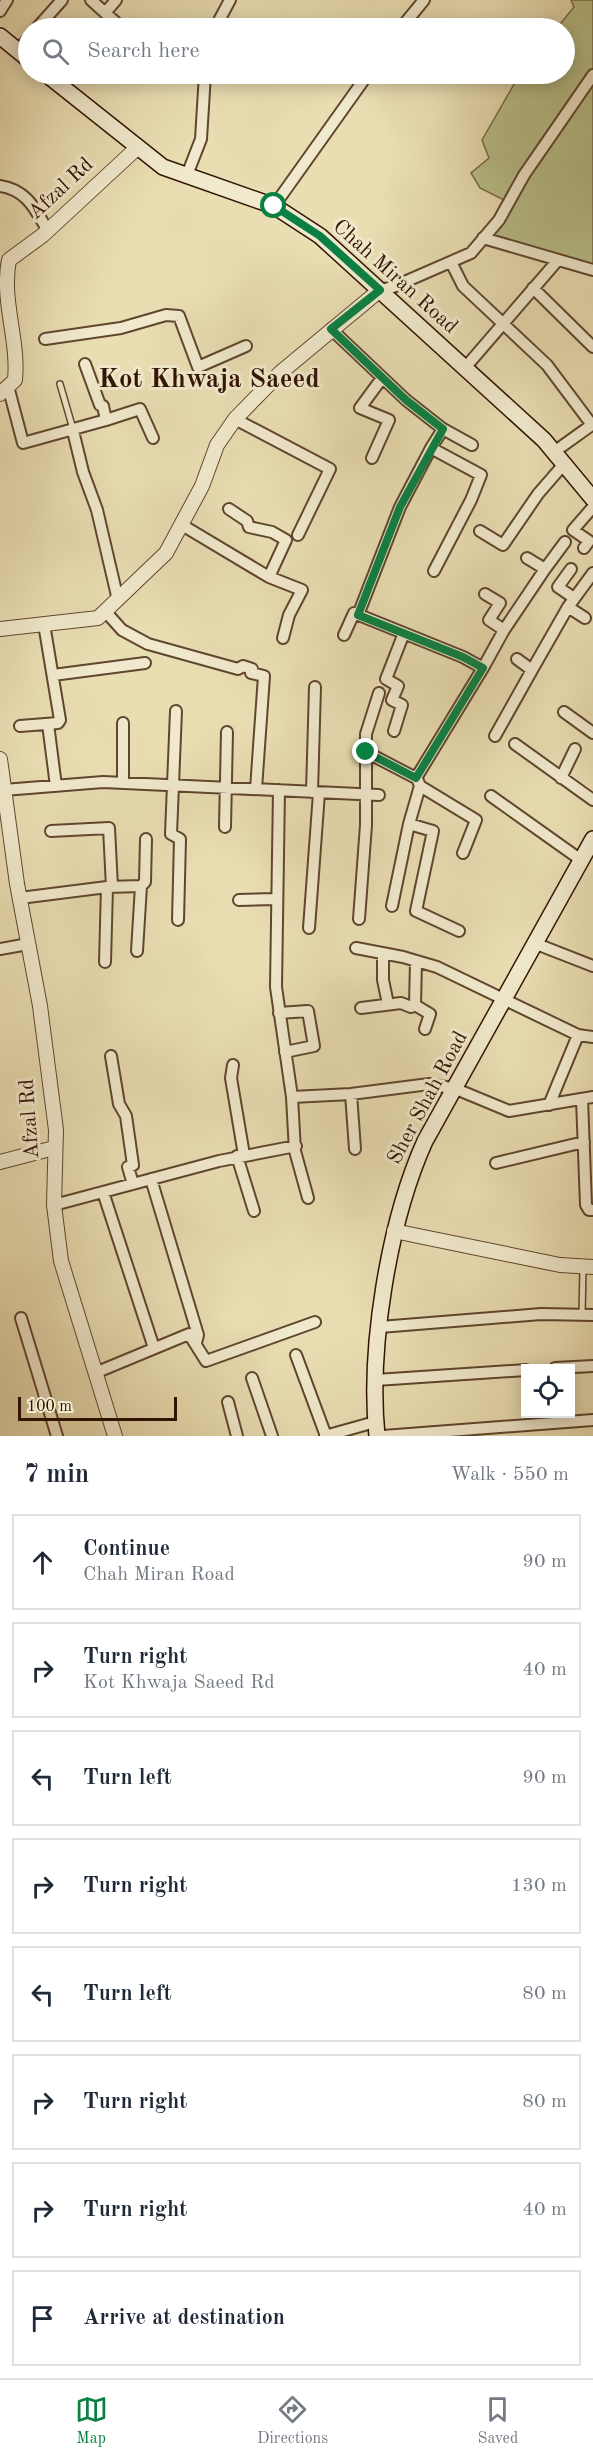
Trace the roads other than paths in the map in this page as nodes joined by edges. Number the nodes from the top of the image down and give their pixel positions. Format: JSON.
{"nodes":[{"id":1,"x":7,"y":0,"type":"edge"},
{"id":2,"x":62,"y":0,"type":"edge"},
{"id":3,"x":91,"y":0,"type":"edge"},
{"id":4,"x":116,"y":0,"type":"edge"},
{"id":5,"x":230,"y":0,"type":"edge"},
{"id":6,"x":424,"y":0,"type":"edge"},
{"id":7,"x":0,"y":11,"type":"edge"},
{"id":8,"x":105,"y":13,"type":"junction"},
{"id":9,"x":47,"y":18,"type":"edge"},
{"id":10,"x":111,"y":18,"type":"edge"},
{"id":11,"x":220,"y":18,"type":"edge"},
{"id":12,"x":409,"y":18,"type":"edge"},
{"id":13,"x":0,"y":36,"type":"edge"},
{"id":14,"x":18,"y":45,"type":"edge"},
{"id":15,"x":593,"y":75,"type":"edge"},
{"id":16,"x":59,"y":84,"type":"edge"},
{"id":17,"x":204,"y":84,"type":"edge"},
{"id":18,"x":361,"y":84,"type":"edge"},
{"id":19,"x":138,"y":147,"type":"junction"},
{"id":20,"x":187,"y":176,"type":"junction"},
{"id":21,"x":0,"y":186,"type":"edge"},
{"id":22,"x":274,"y":206,"type":"junction"},
{"id":23,"x":48,"y":231,"type":"junction"},
{"id":24,"x":483,"y":238,"type":"junction"},
{"id":25,"x":17,"y":255,"type":"junction"},
{"id":26,"x":0,"y":256,"type":"edge"},
{"id":27,"x":558,"y":260,"type":"junction"},
{"id":28,"x":451,"y":262,"type":"junction"},
{"id":29,"x":593,"y":270,"type":"edge"},
{"id":30,"x":533,"y":288,"type":"junction"},
{"id":31,"x":380,"y":290,"type":"junction"},
{"id":32,"x":5,"y":313,"type":"edge"},
{"id":33,"x":502,"y":325,"type":"junction"},
{"id":34,"x":331,"y":329,"type":"junction"},
{"id":35,"x":45,"y":339,"type":"dead end"},
{"id":36,"x":246,"y":346,"type":"dead end"},
{"id":37,"x":593,"y":346,"type":"edge"},
{"id":38,"x":86,"y":364,"type":"dead end"},
{"id":39,"x":464,"y":369,"type":"junction"},
{"id":40,"x":382,"y":378,"type":"junction"},
{"id":41,"x":60,"y":384,"type":"dead end"},
{"id":42,"x":4,"y":390,"type":"edge"},
{"id":43,"x":235,"y":419,"type":"junction"},
{"id":44,"x":106,"y":420,"type":"junction"},
{"id":45,"x":593,"y":424,"type":"edge"},
{"id":46,"x":443,"y":429,"type":"junction"},
{"id":47,"x":73,"y":431,"type":"junction"},
{"id":48,"x":153,"y":438,"type":"dead end"},
{"id":49,"x":472,"y":445,"type":"dead end"},
{"id":50,"x":431,"y":448,"type":"junction"},
{"id":51,"x":372,"y":458,"type":"dead end"},
{"id":52,"x":559,"y":458,"type":"junction"},
{"id":53,"x":593,"y":499,"type":"edge"},
{"id":54,"x":593,"y":507,"type":"edge"},
{"id":55,"x":230,"y":509,"type":"dead end"},
{"id":56,"x":182,"y":525,"type":"junction"},
{"id":57,"x":480,"y":531,"type":"dead end"},
{"id":58,"x":298,"y":535,"type":"dead end"},
{"id":59,"x":566,"y":542,"type":"dead end"},
{"id":60,"x":584,"y":548,"type":"dead end"},
{"id":61,"x":527,"y":558,"type":"dead end"},
{"id":62,"x":544,"y":569,"type":"junction"},
{"id":63,"x":570,"y":569,"type":"dead end"},
{"id":64,"x":434,"y":571,"type":"dead end"},
{"id":65,"x":593,"y":573,"type":"edge"},
{"id":66,"x":269,"y":577,"type":"junction"},
{"id":67,"x":485,"y":594,"type":"dead end"},
{"id":68,"x":118,"y":600,"type":"junction"},
{"id":69,"x":571,"y":602,"type":"junction"},
{"id":70,"x":105,"y":611,"type":"junction"},
{"id":71,"x":358,"y":615,"type":"junction"},
{"id":72,"x":585,"y":618,"type":"dead end"},
{"id":73,"x":44,"y":624,"type":"junction"},
{"id":74,"x":0,"y":629,"type":"edge"},
{"id":75,"x":504,"y":630,"type":"junction"},
{"id":76,"x":404,"y":633,"type":"junction"},
{"id":77,"x":344,"y":635,"type":"dead end"},
{"id":78,"x":283,"y":638,"type":"dead end"},
{"id":79,"x":517,"y":659,"type":"dead end"},
{"id":80,"x":145,"y":663,"type":"dead end"},
{"id":81,"x":483,"y":668,"type":"junction"},
{"id":82,"x":532,"y":670,"type":"junction"},
{"id":83,"x":53,"y":675,"type":"junction"},
{"id":84,"x":315,"y":687,"type":"dead end"},
{"id":85,"x":379,"y":693,"type":"dead end"},
{"id":86,"x":176,"y":711,"type":"dead end"},
{"id":87,"x":564,"y":712,"type":"dead end"},
{"id":88,"x":123,"y":723,"type":"dead end"},
{"id":89,"x":48,"y":724,"type":"junction"},
{"id":90,"x":20,"y":726,"type":"dead end"},
{"id":91,"x":394,"y":731,"type":"dead end"},
{"id":92,"x":227,"y":732,"type":"dead end"},
{"id":93,"x":593,"y":733,"type":"edge"},
{"id":94,"x":495,"y":736,"type":"dead end"},
{"id":95,"x":515,"y":744,"type":"dead end"},
{"id":96,"x":575,"y":749,"type":"dead end"},
{"id":97,"x":366,"y":752,"type":"junction"},
{"id":98,"x":0,"y":759,"type":"edge"},
{"id":99,"x":561,"y":778,"type":"junction"},
{"id":100,"x":123,"y":782,"type":"junction"},
{"id":101,"x":418,"y":782,"type":"junction"},
{"id":102,"x":174,"y":784,"type":"junction"},
{"id":103,"x":56,"y":786,"type":"junction"},
{"id":104,"x":228,"y":787,"type":"junction"},
{"id":105,"x":256,"y":789,"type":"junction"},
{"id":106,"x":4,"y":790,"type":"junction"},
{"id":107,"x":279,"y":790,"type":"junction"},
{"id":108,"x":316,"y":792,"type":"junction"},
{"id":109,"x":365,"y":795,"type":"junction"},
{"id":110,"x":379,"y":795,"type":"dead end"},
{"id":111,"x":491,"y":796,"type":"dead end"},
{"id":112,"x":593,"y":800,"type":"edge"},
{"id":113,"x":409,"y":824,"type":"junction"},
{"id":114,"x":225,"y":827,"type":"dead end"},
{"id":115,"x":51,"y":831,"type":"dead end"},
{"id":116,"x":146,"y":839,"type":"dead end"},
{"id":117,"x":593,"y":839,"type":"edge"},
{"id":118,"x":463,"y":853,"type":"dead end"},
{"id":119,"x":581,"y":860,"type":"junction"},
{"id":120,"x":141,"y":886,"type":"junction"},
{"id":121,"x":110,"y":887,"type":"junction"},
{"id":122,"x":20,"y":898,"type":"junction"},
{"id":123,"x":276,"y":899,"type":"junction"},
{"id":124,"x":238,"y":900,"type":"dead end"},
{"id":125,"x":392,"y":906,"type":"dead end"},
{"id":126,"x":178,"y":920,"type":"dead end"},
{"id":127,"x":359,"y":920,"type":"dead end"},
{"id":128,"x":309,"y":928,"type":"dead end"},
{"id":129,"x":459,"y":931,"type":"dead end"},
{"id":130,"x":534,"y":943,"type":"junction"},
{"id":131,"x":28,"y":944,"type":"junction"},
{"id":132,"x":356,"y":948,"type":"dead end"},
{"id":133,"x":0,"y":949,"type":"edge"},
{"id":134,"x":137,"y":951,"type":"dead end"},
{"id":135,"x":383,"y":953,"type":"junction"},
{"id":136,"x":416,"y":961,"type":"junction"},
{"id":137,"x":105,"y":962,"type":"dead end"},
{"id":138,"x":591,"y":962,"type":"edge"},
{"id":139,"x":504,"y":1000,"type":"junction"},
{"id":140,"x":388,"y":1004,"type":"junction"},
{"id":141,"x":415,"y":1005,"type":"junction"},
{"id":142,"x":361,"y":1008,"type":"dead end"},
{"id":143,"x":279,"y":1013,"type":"junction"},
{"id":144,"x":424,"y":1029,"type":"dead end"},
{"id":145,"x":578,"y":1035,"type":"junction"},
{"id":146,"x":593,"y":1037,"type":"edge"},
{"id":147,"x":285,"y":1052,"type":"junction"},
{"id":148,"x":111,"y":1056,"type":"dead end"},
{"id":149,"x":233,"y":1065,"type":"dead end"},
{"id":150,"x":456,"y":1089,"type":"junction"},
{"id":151,"x":351,"y":1094,"type":"junction"},
{"id":152,"x":292,"y":1097,"type":"junction"},
{"id":153,"x":588,"y":1098,"type":"edge"},
{"id":154,"x":549,"y":1105,"type":"junction"},
{"id":155,"x":584,"y":1142,"type":"junction"},
{"id":156,"x":296,"y":1146,"type":"junction"},
{"id":157,"x":54,"y":1148,"type":"junction"},
{"id":158,"x":355,"y":1149,"type":"dead end"},
{"id":159,"x":240,"y":1156,"type":"junction"},
{"id":160,"x":0,"y":1162,"type":"edge"},
{"id":161,"x":496,"y":1163,"type":"dead end"},
{"id":162,"x":151,"y":1179,"type":"junction"},
{"id":163,"x":133,"y":1184,"type":"junction"},
{"id":164,"x":103,"y":1192,"type":"junction"},
{"id":165,"x":308,"y":1198,"type":"dead end"},
{"id":166,"x":54,"y":1205,"type":"junction"},
{"id":167,"x":593,"y":1210,"type":"edge"},
{"id":168,"x":254,"y":1211,"type":"dead end"},
{"id":169,"x":394,"y":1231,"type":"junction"},
{"id":170,"x":588,"y":1267,"type":"edge"},
{"id":171,"x":587,"y":1315,"type":"edge"},
{"id":172,"x":21,"y":1318,"type":"dead end"},
{"id":173,"x":315,"y":1322,"type":"dead end"},
{"id":174,"x":380,"y":1327,"type":"junction"},
{"id":175,"x":196,"y":1343,"type":"junction"},
{"id":176,"x":154,"y":1348,"type":"junction"},
{"id":177,"x":296,"y":1355,"type":"dead end"},
{"id":178,"x":593,"y":1366,"type":"edge"},
{"id":179,"x":575,"y":1367,"type":"edge"},
{"id":180,"x":521,"y":1370,"type":"edge"},
{"id":181,"x":95,"y":1373,"type":"junction"},
{"id":182,"x":252,"y":1378,"type":"dead end"},
{"id":183,"x":376,"y":1380,"type":"junction"},
{"id":184,"x":228,"y":1402,"type":"dead end"},
{"id":185,"x":593,"y":1420,"type":"edge"},
{"id":186,"x":376,"y":1429,"type":"edge"},
{"id":187,"x":57,"y":1436,"type":"edge"},
{"id":188,"x":115,"y":1436,"type":"edge"},
{"id":189,"x":237,"y":1436,"type":"edge"},
{"id":190,"x":272,"y":1436,"type":"edge"},
{"id":191,"x":325,"y":1436,"type":"edge"},
{"id":192,"x":383,"y":1436,"type":"edge"}],
"edges":[{"from":1,"to":7,"type":"street"},
{"from":2,"to":9,"type":"street"},
{"from":3,"to":8,"type":"street"},
{"from":4,"to":8,"type":"street"},
{"from":5,"to":11,"type":"street"},
{"from":6,"to":12,"type":"street"},
{"from":8,"to":10,"type":"street"},
{"from":13,"to":14,"type":"main road"},
{"from":15,"to":24,"type":"street"},
{"from":16,"to":19,"type":"main road","name":"Chah Miran Road"},
{"from":17,"to":20,"type":"street"},
{"from":18,"to":22,"type":"street"},
{"from":19,"to":20,"type":"main road","name":"Chah Miran Road"},
{"from":19,"to":23,"type":"street","name":"Afzal Rd"},
{"from":20,"to":22,"type":"main road","name":"Chah Miran Road"},
{"from":21,"to":23,"type":"street"},
{"from":22,"to":31,"type":"main road","name":"Chah Miran Road"},
{"from":23,"to":25,"type":"street","name":"Afzal Rd"},
{"from":24,"to":27,"type":"street"},
{"from":24,"to":28,"type":"street"},
{"from":25,"to":26,"type":"lane"},
{"from":25,"to":32,"type":"street","name":"Afzal Rd"},
{"from":27,"to":29,"type":"street"},
{"from":27,"to":30,"type":"street"},
{"from":28,"to":31,"type":"street"},
{"from":28,"to":33,"type":"street"},
{"from":30,"to":33,"type":"street"},
{"from":30,"to":37,"type":"street"},
{"from":31,"to":34,"type":"street"},
{"from":31,"to":39,"type":"main road","name":"Chah Miran Road"},
{"from":32,"to":42,"type":"street","name":"Afzal Rd"},
{"from":33,"to":39,"type":"street"},
{"from":33,"to":45,"type":"street"},
{"from":34,"to":40,"type":"street"},
{"from":34,"to":43,"type":"street"},
{"from":35,"to":36,"type":"street"},
{"from":38,"to":44,"type":"street"},
{"from":39,"to":52,"type":"main road","name":"Chah Miran Road"},
{"from":40,"to":46,"type":"street"},
{"from":40,"to":51,"type":"street"},
{"from":41,"to":47,"type":"lane"},
{"from":42,"to":47,"type":"street"},
{"from":43,"to":56,"type":"street"},
{"from":43,"to":58,"type":"street"},
{"from":44,"to":47,"type":"street"},
{"from":44,"to":48,"type":"street"},
{"from":45,"to":52,"type":"street"},
{"from":46,"to":49,"type":"street"},
{"from":46,"to":50,"type":"street"},
{"from":47,"to":68,"type":"street"},
{"from":50,"to":64,"type":"street"},
{"from":50,"to":71,"type":"street"},
{"from":52,"to":53,"type":"main road","name":"Chah Miran Road"},
{"from":52,"to":57,"type":"street"},
{"from":54,"to":60,"type":"street"},
{"from":55,"to":66,"type":"street"},
{"from":56,"to":66,"type":"street"},
{"from":56,"to":68,"type":"street"},
{"from":59,"to":62,"type":"street"},
{"from":61,"to":62,"type":"street"},
{"from":62,"to":75,"type":"street"},
{"from":63,"to":69,"type":"street"},
{"from":65,"to":69,"type":"street"},
{"from":66,"to":78,"type":"street"},
{"from":67,"to":75,"type":"street"},
{"from":68,"to":70,"type":"street"},
{"from":69,"to":72,"type":"street"},
{"from":69,"to":82,"type":"street"},
{"from":70,"to":73,"type":"street"},
{"from":70,"to":105,"type":"street"},
{"from":71,"to":76,"type":"street"},
{"from":71,"to":77,"type":"street"},
{"from":73,"to":74,"type":"street"},
{"from":73,"to":83,"type":"street"},
{"from":75,"to":81,"type":"street"},
{"from":76,"to":81,"type":"street"},
{"from":76,"to":91,"type":"street"},
{"from":79,"to":82,"type":"street"},
{"from":80,"to":83,"type":"street"},
{"from":81,"to":101,"type":"street"},
{"from":82,"to":94,"type":"street"},
{"from":83,"to":89,"type":"street"},
{"from":84,"to":108,"type":"street"},
{"from":85,"to":97,"type":"street"},
{"from":86,"to":102,"type":"street"},
{"from":87,"to":93,"type":"street"},
{"from":88,"to":100,"type":"street"},
{"from":89,"to":90,"type":"street"},
{"from":89,"to":103,"type":"street"},
{"from":92,"to":104,"type":"street"},
{"from":95,"to":99,"type":"street"},
{"from":96,"to":99,"type":"street"},
{"from":97,"to":101,"type":"street"},
{"from":97,"to":109,"type":"street"},
{"from":98,"to":106,"type":"street","name":"Afzal Rd"},
{"from":99,"to":112,"type":"street"},
{"from":100,"to":102,"type":"street"},
{"from":100,"to":103,"type":"street"},
{"from":101,"to":113,"type":"street"},
{"from":101,"to":118,"type":"street"},
{"from":102,"to":104,"type":"street"},
{"from":102,"to":126,"type":"street"},
{"from":103,"to":106,"type":"street"},
{"from":104,"to":105,"type":"street"},
{"from":104,"to":114,"type":"street"},
{"from":105,"to":107,"type":"street"},
{"from":106,"to":122,"type":"street","name":"Afzal Rd"},
{"from":107,"to":108,"type":"street"},
{"from":107,"to":123,"type":"street"},
{"from":108,"to":109,"type":"street"},
{"from":108,"to":128,"type":"street"},
{"from":109,"to":110,"type":"street"},
{"from":109,"to":127,"type":"street"},
{"from":111,"to":119,"type":"street"},
{"from":113,"to":125,"type":"street"},
{"from":113,"to":129,"type":"street"},
{"from":115,"to":121,"type":"street"},
{"from":116,"to":120,"type":"street"},
{"from":117,"to":119,"type":"main road","name":"Sher Shah Road"},
{"from":119,"to":130,"type":"main road","name":"Sher Shah Road"},
{"from":120,"to":121,"type":"street"},
{"from":120,"to":134,"type":"street"},
{"from":121,"to":122,"type":"street"},
{"from":121,"to":137,"type":"street"},
{"from":122,"to":131,"type":"street","name":"Afzal Rd"},
{"from":123,"to":124,"type":"street"},
{"from":123,"to":143,"type":"street"},
{"from":130,"to":138,"type":"street"},
{"from":130,"to":139,"type":"main road","name":"Sher Shah Road"},
{"from":131,"to":133,"type":"street"},
{"from":131,"to":157,"type":"street","name":"Afzal Rd"},
{"from":132,"to":135,"type":"street"},
{"from":135,"to":136,"type":"street"},
{"from":135,"to":140,"type":"street"},
{"from":136,"to":139,"type":"street"},
{"from":136,"to":141,"type":"street"},
{"from":139,"to":145,"type":"street"},
{"from":139,"to":150,"type":"main road","name":"Sher Shah Road"},
{"from":140,"to":141,"type":"street"},
{"from":140,"to":142,"type":"street"},
{"from":141,"to":144,"type":"street"},
{"from":143,"to":147,"type":"street"},
{"from":143,"to":147,"type":"street"},
{"from":145,"to":146,"type":"street"},
{"from":145,"to":154,"type":"street"},
{"from":147,"to":152,"type":"street"},
{"from":148,"to":163,"type":"street"},
{"from":149,"to":159,"type":"street"},
{"from":150,"to":151,"type":"street"},
{"from":150,"to":154,"type":"street"},
{"from":150,"to":169,"type":"main road","name":"Sher Shah Road"},
{"from":151,"to":152,"type":"street"},
{"from":151,"to":158,"type":"street"},
{"from":152,"to":156,"type":"street"},
{"from":153,"to":154,"type":"street"},
{"from":153,"to":155,"type":"street"},
{"from":155,"to":161,"type":"street"},
{"from":155,"to":167,"type":"street"},
{"from":156,"to":159,"type":"street"},
{"from":156,"to":165,"type":"street"},
{"from":157,"to":160,"type":"street"},
{"from":157,"to":166,"type":"street","name":"Afzal Rd"},
{"from":159,"to":162,"type":"street"},
{"from":159,"to":168,"type":"street"},
{"from":162,"to":163,"type":"street"},
{"from":162,"to":175,"type":"street"},
{"from":163,"to":164,"type":"street"},
{"from":164,"to":166,"type":"street"},
{"from":164,"to":176,"type":"street"},
{"from":166,"to":181,"type":"street","name":"Afzal Rd"},
{"from":169,"to":170,"type":"street"},
{"from":169,"to":174,"type":"main road","name":"Sher Shah Road"},
{"from":170,"to":171,"type":"lane"},
{"from":171,"to":174,"type":"street"},
{"from":172,"to":187,"type":"street"},
{"from":173,"to":175,"type":"street"},
{"from":174,"to":183,"type":"main road","name":"Sher Shah Road"},
{"from":175,"to":176,"type":"street"},
{"from":176,"to":181,"type":"street"},
{"from":177,"to":191,"type":"street"},
{"from":178,"to":179,"type":"street"},
{"from":180,"to":183,"type":"street"},
{"from":181,"to":188,"type":"street","name":"Afzal Rd"},
{"from":182,"to":190,"type":"street"},
{"from":183,"to":186,"type":"main road","name":"Sher Shah Road"},
{"from":184,"to":189,"type":"street"},
{"from":185,"to":192,"type":"street"},
{"from":186,"to":191,"type":"street"}]}
